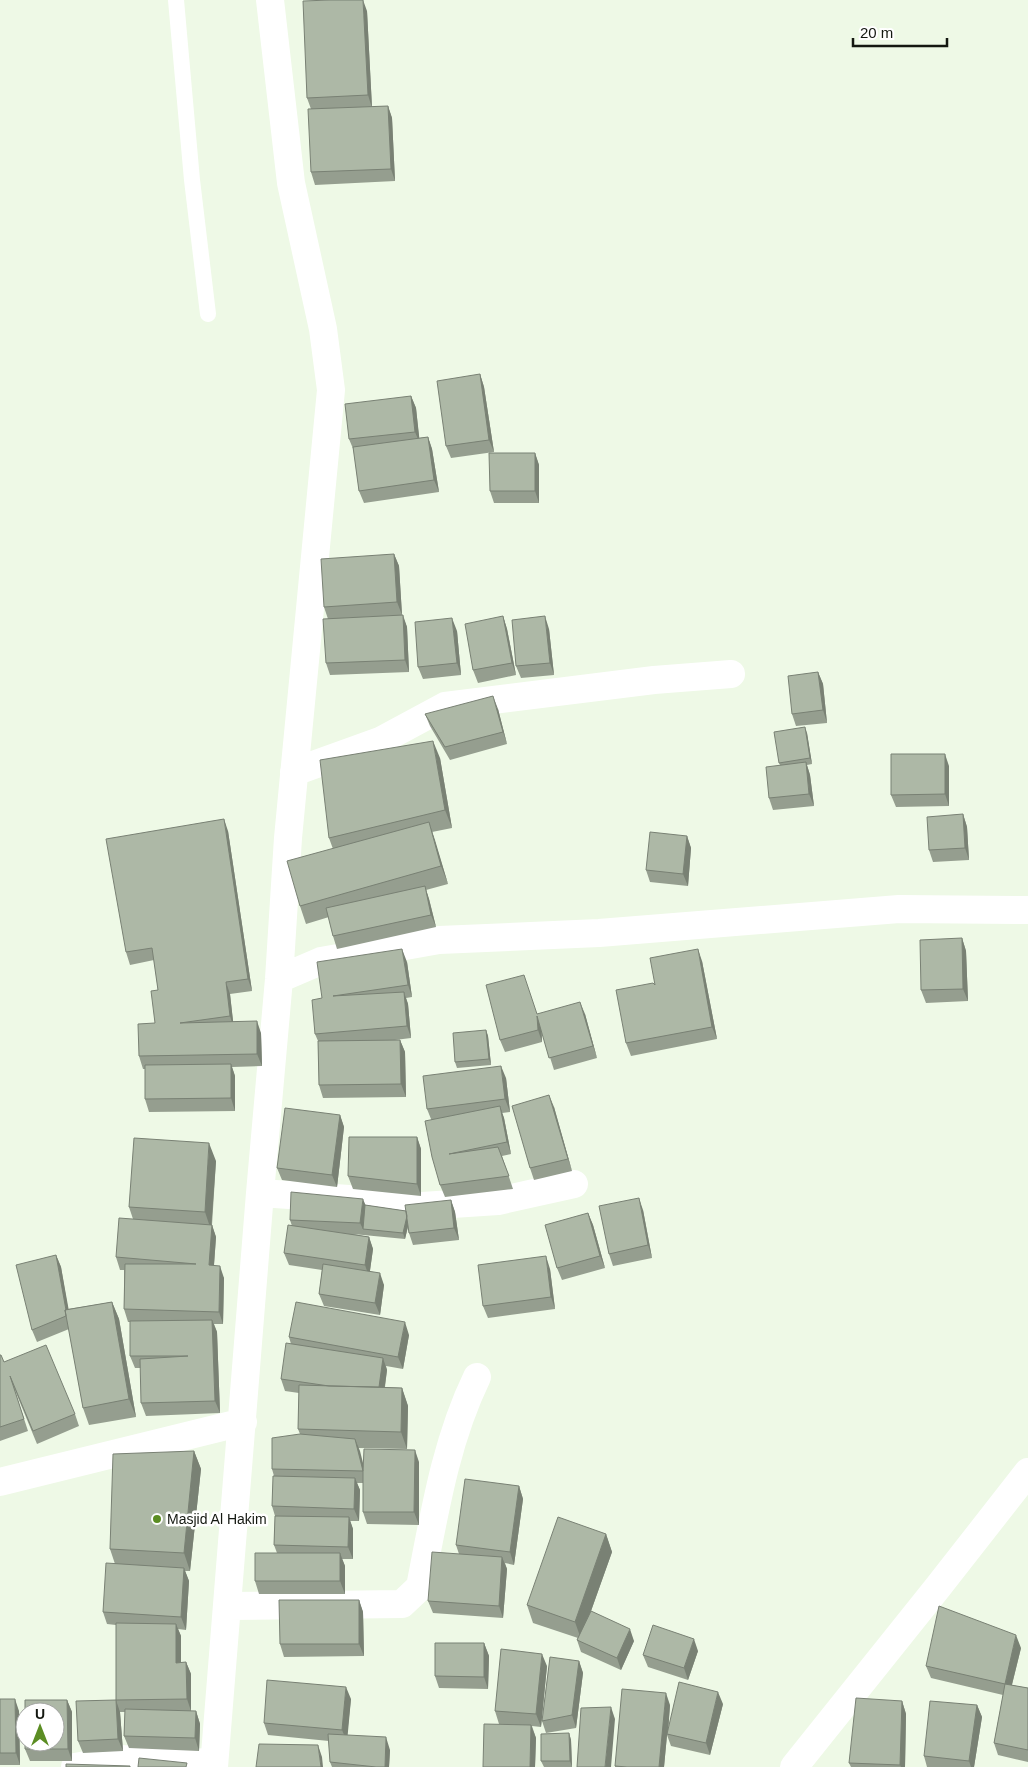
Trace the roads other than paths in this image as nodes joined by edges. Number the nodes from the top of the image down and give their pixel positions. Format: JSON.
{"nodes":[{"id":1,"x":176,"y":0,"type":"edge"},
{"id":2,"x":270,"y":0,"type":"edge"},
{"id":3,"x":208,"y":314,"type":"dead end"},
{"id":4,"x":731,"y":674,"type":"dead end"},
{"id":5,"x":294,"y":772,"type":"junction"},
{"id":6,"x":1028,"y":910,"type":"edge"},
{"id":7,"x":279,"y":979,"type":"junction"},
{"id":8,"x":574,"y":1184,"type":"dead end"},
{"id":9,"x":260,"y":1193,"type":"junction"},
{"id":10,"x":477,"y":1377,"type":"dead end"},
{"id":11,"x":243,"y":1422,"type":"junction"},
{"id":12,"x":1028,"y":1472,"type":"edge"},
{"id":13,"x":0,"y":1482,"type":"edge"},
{"id":14,"x":227,"y":1606,"type":"junction"},
{"id":15,"x":214,"y":1765,"type":"edge"},
{"id":16,"x":75,"y":1767,"type":"edge"},
{"id":17,"x":794,"y":1767,"type":"edge"}],
"edges":[{"from":1,"to":3,"type":"lane"},
{"from":2,"to":5,"type":"street"},
{"from":4,"to":5,"type":"street"},
{"from":5,"to":7,"type":"street"},
{"from":6,"to":7,"type":"street"},
{"from":7,"to":9,"type":"street"},
{"from":8,"to":9,"type":"street"},
{"from":9,"to":11,"type":"street"},
{"from":10,"to":14,"type":"street"},
{"from":11,"to":13,"type":"street"},
{"from":11,"to":14,"type":"street"},
{"from":12,"to":17,"type":"street"},
{"from":14,"to":15,"type":"street"},
{"from":15,"to":16,"type":"street"}]}
